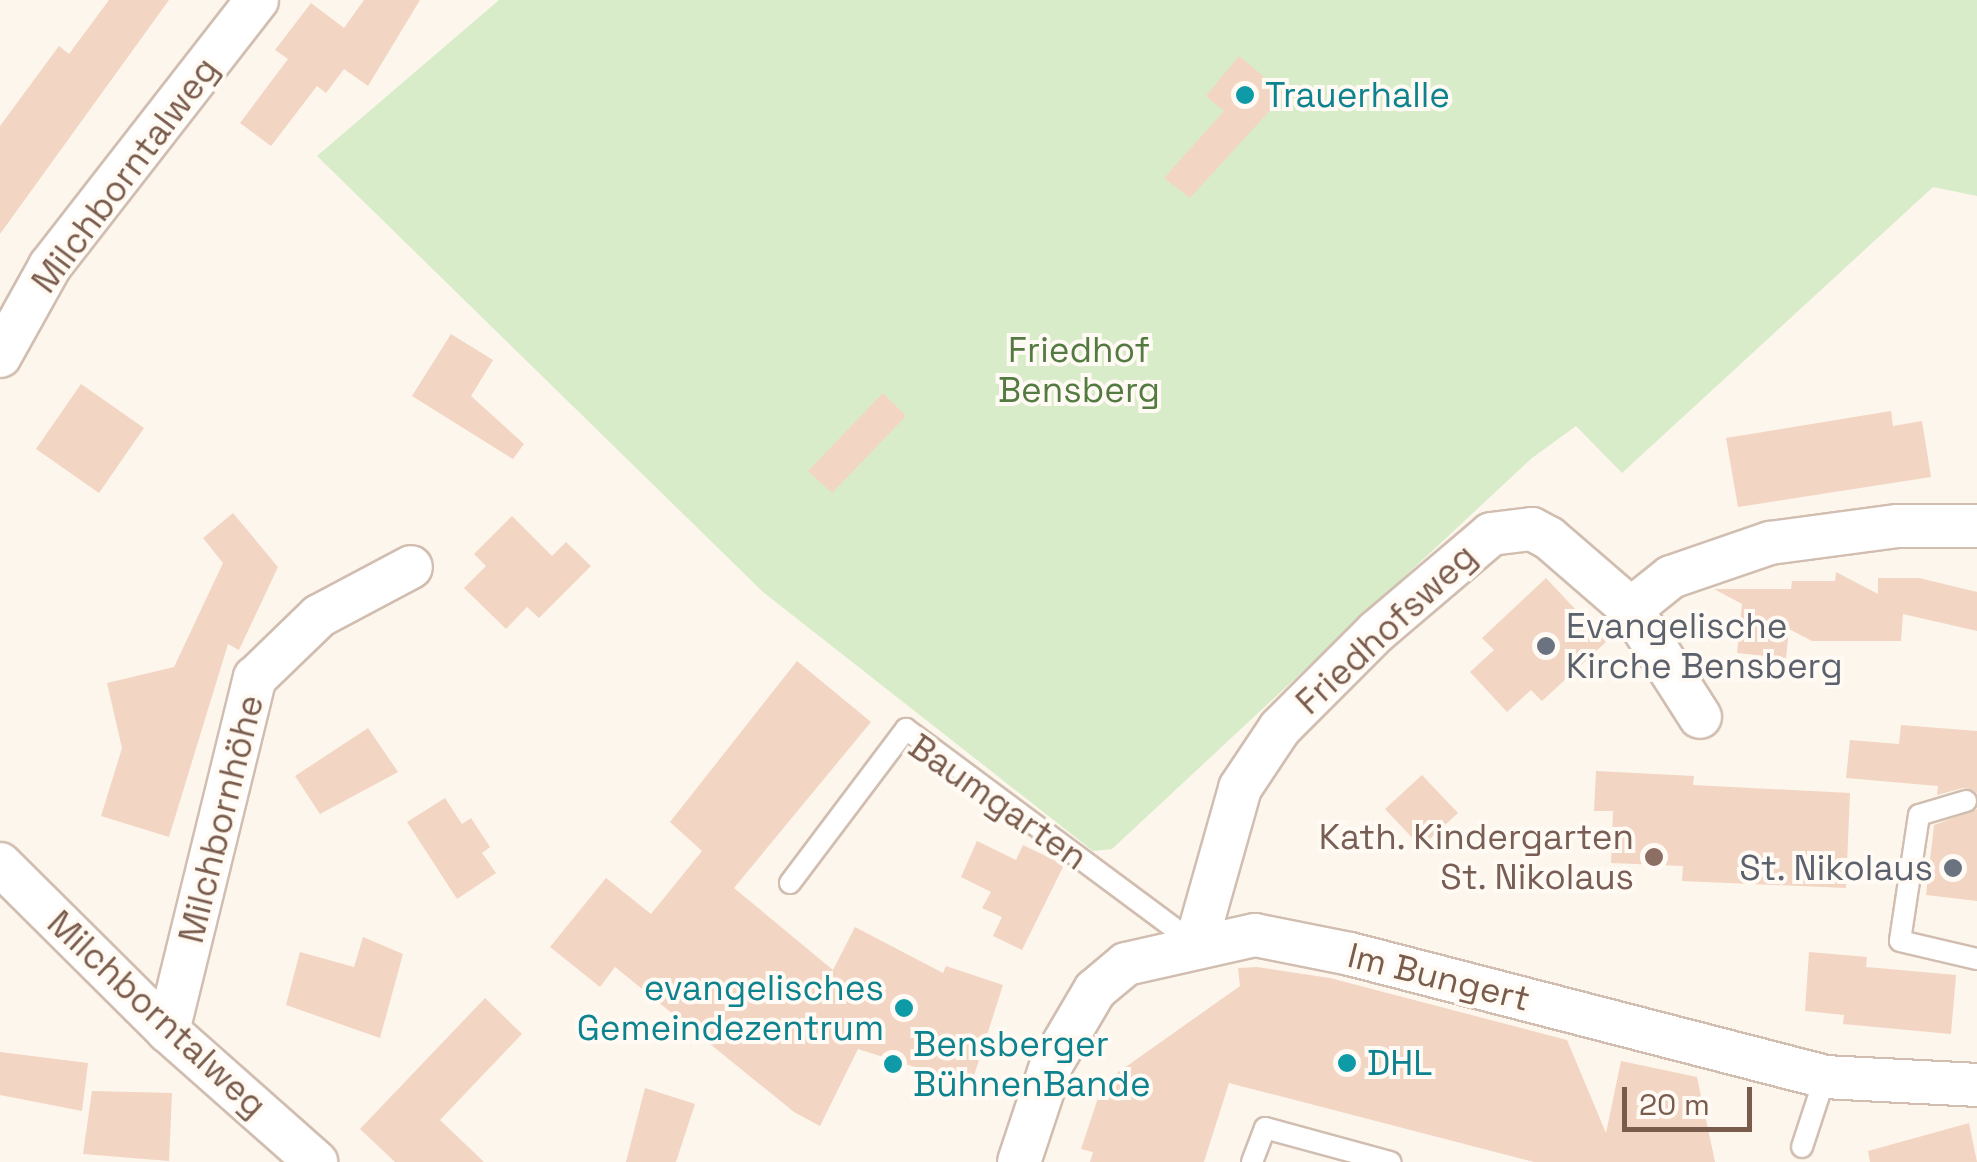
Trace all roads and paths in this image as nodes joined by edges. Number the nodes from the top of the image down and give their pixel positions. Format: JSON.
{"nodes":[{"id":1,"x":257,"y":0,"type":"edge"},
{"id":2,"x":0,"y":356,"type":"edge"},
{"id":3,"x":1977,"y":526,"type":"edge"},
{"id":4,"x":412,"y":568,"type":"dead end"},
{"id":5,"x":1630,"y":609,"type":"junction"},
{"id":6,"x":1700,"y":718,"type":"dead end"},
{"id":7,"x":1966,"y":800,"type":"dead end"},
{"id":8,"x":0,"y":864,"type":"edge"},
{"id":9,"x":790,"y":883,"type":"dead end"},
{"id":10,"x":1196,"y":944,"type":"junction"},
{"id":11,"x":1977,"y":959,"type":"edge"},
{"id":12,"x":168,"y":1031,"type":"junction"},
{"id":13,"x":1825,"y":1078,"type":"junction"},
{"id":14,"x":1977,"y":1085,"type":"edge"},
{"id":15,"x":1802,"y":1147,"type":"dead end"},
{"id":16,"x":316,"y":1162,"type":"edge"},
{"id":17,"x":1019,"y":1162,"type":"edge"},
{"id":18,"x":1252,"y":1162,"type":"edge"},
{"id":19,"x":1390,"y":1162,"type":"edge"}],
"edges":[{"from":1,"to":2,"type":"street","name":"Milchborntalweg"},
{"from":3,"to":5,"type":"street"},
{"from":4,"to":12,"type":"street","name":"Milchbornhöhe"},
{"from":5,"to":6,"type":"street","name":"Friedhofsweg"},
{"from":5,"to":10,"type":"street","name":"Friedhofsweg"},
{"from":7,"to":11,"type":"lane"},
{"from":8,"to":12,"type":"street","name":"Milchborntalweg"},
{"from":9,"to":10,"type":"lane","name":"Baumgarten"},
{"from":10,"to":13,"type":"street","name":"Im Bungert"},
{"from":10,"to":17,"type":"street","name":"Im Bungert"},
{"from":12,"to":16,"type":"street","name":"Milchborntalweg"},
{"from":13,"to":14,"type":"street","name":"Im Bungert"},
{"from":13,"to":15,"type":"lane"},
{"from":18,"to":19,"type":"lane"}]}
